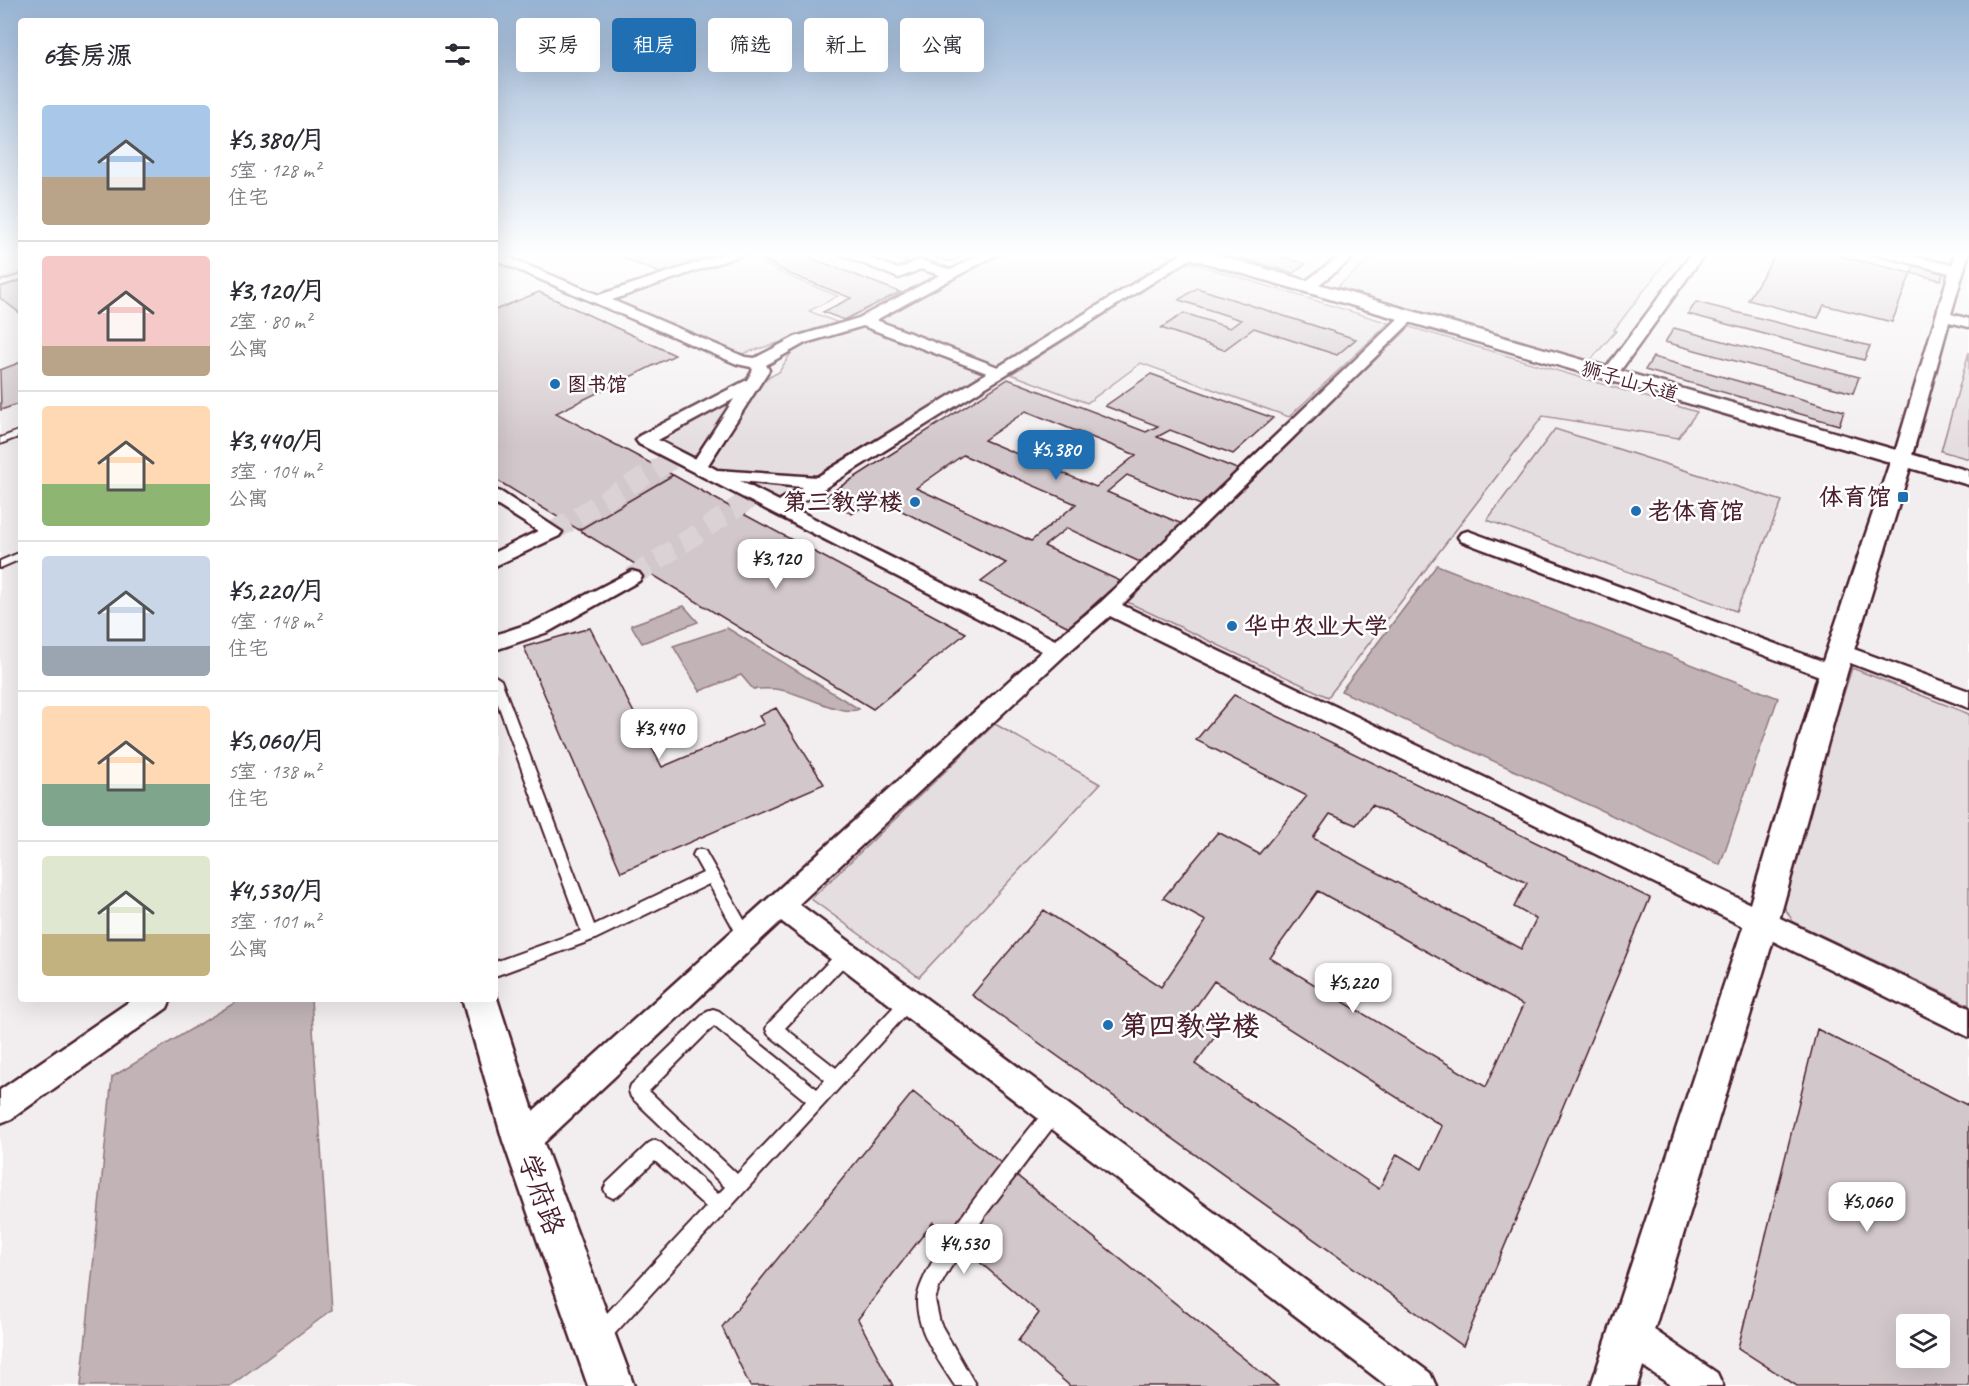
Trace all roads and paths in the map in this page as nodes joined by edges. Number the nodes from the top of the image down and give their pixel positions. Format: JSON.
{"nodes":[{"id":1,"x":1942,"y":316,"type":"edge"},
{"id":2,"x":640,"y":317,"type":"edge"},
{"id":3,"x":872,"y":317,"type":"edge"},
{"id":4,"x":1091,"y":317,"type":"edge"},
{"id":5,"x":1408,"y":317,"type":"joint"},
{"id":6,"x":1652,"y":317,"type":"edge"},
{"id":7,"x":1945,"y":317,"type":"edge"},
{"id":8,"x":864,"y":321,"type":"junction"},
{"id":9,"x":1969,"y":323,"type":"edge"},
{"id":10,"x":757,"y":363,"type":"junction"},
{"id":11,"x":1001,"y":373,"type":"junction"},
{"id":12,"x":1609,"y":375,"type":"junction"},
{"id":13,"x":750,"y":384,"type":"junction"},
{"id":14,"x":18,"y":434,"type":"edge"},
{"id":15,"x":0,"y":441,"type":"edge"},
{"id":16,"x":1902,"y":459,"type":"junction"},
{"id":17,"x":705,"y":470,"type":"junction"},
{"id":18,"x":1969,"y":478,"type":"edge"},
{"id":19,"x":822,"y":483,"type":"junction"},
{"id":20,"x":498,"y":498,"type":"edge"},
{"id":21,"x":780,"y":508,"type":"junction"},
{"id":22,"x":1468,"y":537,"type":"dead end"},
{"id":23,"x":18,"y":556,"type":"edge"},
{"id":24,"x":498,"y":559,"type":"edge"},
{"id":25,"x":0,"y":565,"type":"edge"},
{"id":26,"x":632,"y":577,"type":"tunnel mouth"},
{"id":27,"x":1108,"y":607,"type":"junction"},
{"id":28,"x":498,"y":642,"type":"edge"},
{"id":29,"x":1057,"y":650,"type":"junction"},
{"id":30,"x":1836,"y":662,"type":"junction"},
{"id":31,"x":1969,"y":700,"type":"edge"},
{"id":32,"x":498,"y":701,"type":"edge"},
{"id":33,"x":700,"y":855,"type":"dead end"},
{"id":34,"x":711,"y":876,"type":"junction"},
{"id":35,"x":780,"y":905,"type":"junction"},
{"id":36,"x":1761,"y":924,"type":"junction"},
{"id":37,"x":590,"y":934,"type":"junction"},
{"id":38,"x":746,"y":938,"type":"junction"},
{"id":39,"x":845,"y":955,"type":"junction"},
{"id":40,"x":498,"y":968,"type":"edge"},
{"id":41,"x":153,"y":1002,"type":"edge"},
{"id":42,"x":481,"y":1002,"type":"edge"},
{"id":43,"x":908,"y":1002,"type":"junction"},
{"id":44,"x":1969,"y":1023,"type":"edge"},
{"id":45,"x":837,"y":1079,"type":"junction"},
{"id":46,"x":818,"y":1100,"type":"junction"},
{"id":47,"x":0,"y":1108,"type":"edge"},
{"id":48,"x":1054,"y":1112,"type":"junction"},
{"id":49,"x":523,"y":1141,"type":"junction"},
{"id":50,"x":738,"y":1187,"type":"junction"},
{"id":51,"x":613,"y":1189,"type":"dead end"},
{"id":52,"x":719,"y":1207,"type":"junction"},
{"id":53,"x":1631,"y":1336,"type":"junction"},
{"id":54,"x":595,"y":1341,"type":"junction"},
{"id":55,"x":611,"y":1386,"type":"edge"},
{"id":56,"x":966,"y":1386,"type":"edge"},
{"id":57,"x":1417,"y":1386,"type":"edge"},
{"id":58,"x":1614,"y":1386,"type":"edge"},
{"id":59,"x":1704,"y":1386,"type":"edge"}],
"edges":[{"from":1,"to":16,"type":"street"},
{"from":2,"to":10,"type":"street"},
{"from":3,"to":8,"type":"street"},
{"from":4,"to":11,"type":"street"},
{"from":5,"to":12,"type":"street","name":"狮子山大道"},
{"from":5,"to":27,"type":"street"},
{"from":6,"to":12,"type":"street"},
{"from":7,"to":9,"type":"street"},
{"from":8,"to":10,"type":"street"},
{"from":8,"to":11,"type":"street"},
{"from":10,"to":13,"type":"street"},
{"from":11,"to":19,"type":"street"},
{"from":12,"to":16,"type":"street","name":"狮子山大道"},
{"from":13,"to":17,"type":"street"},
{"from":13,"to":17,"type":"street"},
{"from":14,"to":15,"type":"lane"},
{"from":16,"to":18,"type":"street","name":"狮子山大道"},
{"from":16,"to":30,"type":"street"},
{"from":17,"to":19,"type":"street"},
{"from":17,"to":21,"type":"street"},
{"from":19,"to":21,"type":"street"},
{"from":20,"to":24,"type":"street"},
{"from":21,"to":29,"type":"street"},
{"from":22,"to":30,"type":"street"},
{"from":23,"to":25,"type":"lane"},
{"from":26,"to":28,"type":"street"},
{"from":27,"to":29,"type":"street"},
{"from":27,"to":36,"type":"street"},
{"from":29,"to":35,"type":"street"},
{"from":30,"to":31,"type":"street"},
{"from":30,"to":36,"type":"street"},
{"from":32,"to":37,"type":"lane"},
{"from":33,"to":34,"type":"lane"},
{"from":34,"to":37,"type":"lane"},
{"from":34,"to":38,"type":"lane"},
{"from":35,"to":38,"type":"street"},
{"from":35,"to":39,"type":"street"},
{"from":36,"to":44,"type":"street"},
{"from":36,"to":53,"type":"street"},
{"from":37,"to":40,"type":"lane"},
{"from":38,"to":49,"type":"street"},
{"from":39,"to":43,"type":"street"},
{"from":39,"to":45,"type":"lane"},
{"from":41,"to":47,"type":"street"},
{"from":42,"to":49,"type":"street","name":"学府路"},
{"from":43,"to":45,"type":"lane"},
{"from":43,"to":48,"type":"street"},
{"from":45,"to":46,"type":"lane"},
{"from":46,"to":50,"type":"lane"},
{"from":46,"to":50,"type":"lane"},
{"from":48,"to":56,"type":"lane"},
{"from":48,"to":57,"type":"street"},
{"from":49,"to":54,"type":"street","name":"学府路"},
{"from":50,"to":52,"type":"lane"},
{"from":51,"to":52,"type":"lane"},
{"from":52,"to":54,"type":"lane"},
{"from":53,"to":58,"type":"street"},
{"from":53,"to":59,"type":"street"},
{"from":54,"to":55,"type":"street","name":"学府路"}]}
